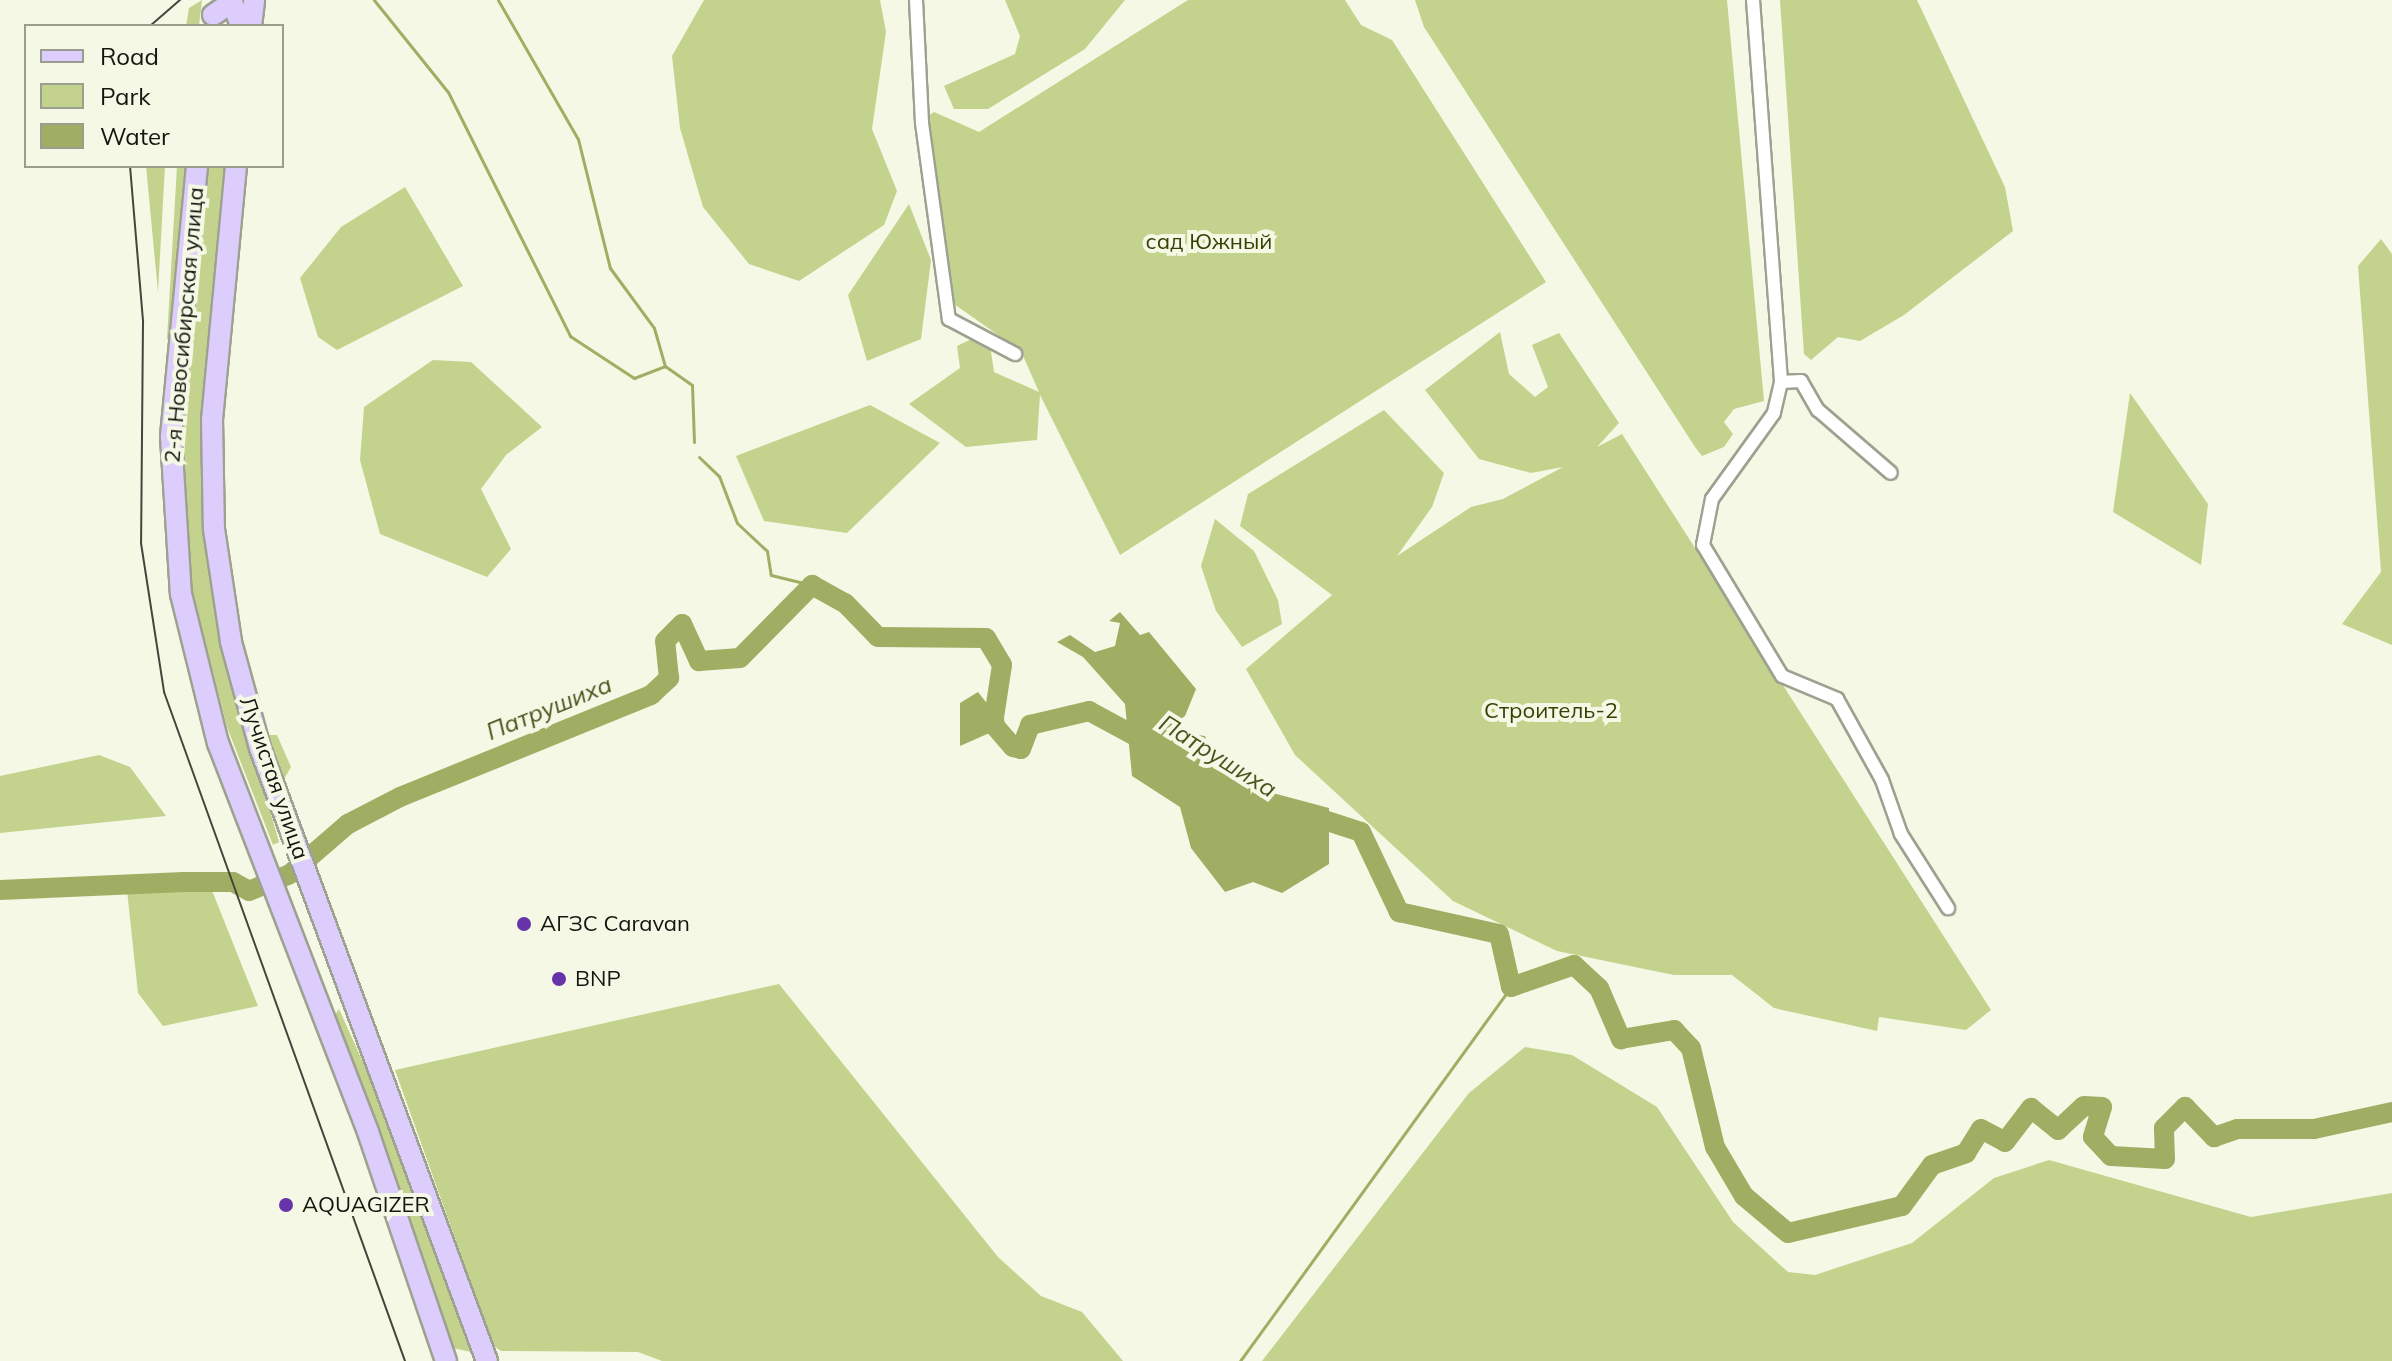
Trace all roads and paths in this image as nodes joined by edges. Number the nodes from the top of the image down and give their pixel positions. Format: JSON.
{"nodes":[{"id":1,"x":254,"y":0,"type":"edge"},
{"id":2,"x":916,"y":0,"type":"edge"},
{"id":3,"x":1753,"y":0,"type":"edge"},
{"id":4,"x":213,"y":14,"type":"edge"},
{"id":5,"x":240,"y":24,"type":"edge"},
{"id":6,"x":251,"y":24,"type":"edge"},
{"id":7,"x":197,"y":168,"type":"edge"},
{"id":8,"x":236,"y":168,"type":"edge"},
{"id":9,"x":1015,"y":354,"type":"dead end"},
{"id":10,"x":1781,"y":382,"type":"junction"},
{"id":11,"x":1891,"y":473,"type":"dead end"},
{"id":12,"x":259,"y":854,"type":"joint"},
{"id":13,"x":1948,"y":908,"type":"dead end"},
{"id":14,"x":446,"y":1361,"type":"edge"},
{"id":15,"x":487,"y":1361,"type":"edge"}],
"edges":[{"from":1,"to":6,"type":"main road"},
{"from":2,"to":9,"type":"street"},
{"from":3,"to":10,"type":"street"},
{"from":4,"to":5,"type":"main road"},
{"from":7,"to":12,"type":"main road","name":"2-я Новосибирская улица"},
{"from":8,"to":15,"type":"main road","name":"Лучистая улица"},
{"from":10,"to":11,"type":"street"},
{"from":10,"to":13,"type":"street"},
{"from":12,"to":14,"type":"main road","name":"Лучистая улица"}]}
